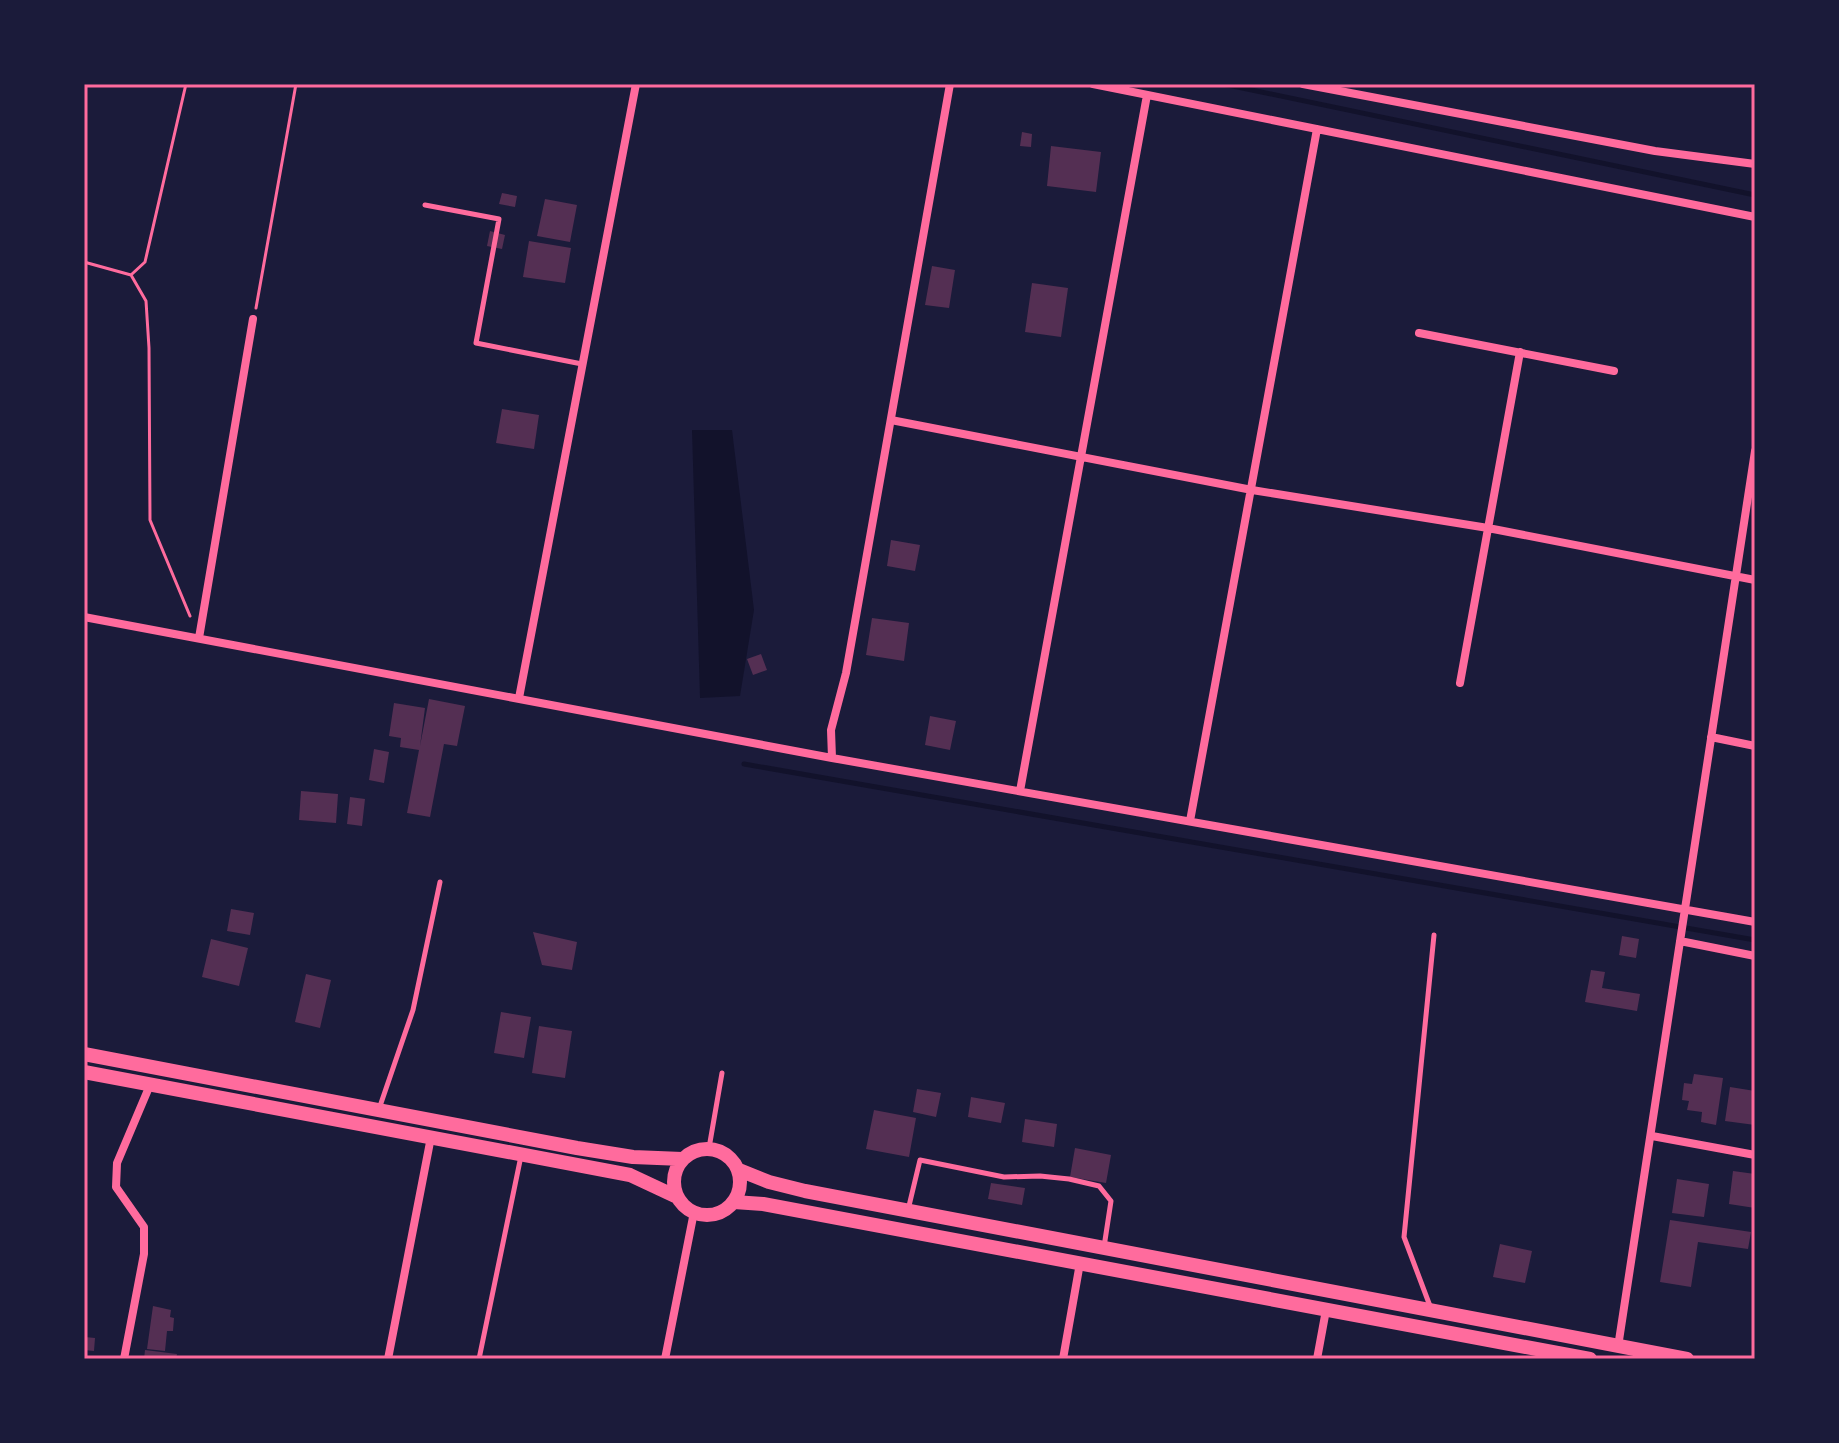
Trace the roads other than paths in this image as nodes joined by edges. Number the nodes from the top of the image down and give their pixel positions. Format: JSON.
{"nodes":[{"id":1,"x":636,"y":84,"type":"edge"},
{"id":2,"x":950,"y":84,"type":"edge"},
{"id":3,"x":1093,"y":84,"type":"edge"},
{"id":4,"x":1303,"y":84,"type":"edge"},
{"id":5,"x":1147,"y":95,"type":"junction"},
{"id":6,"x":1317,"y":129,"type":"junction"},
{"id":7,"x":1755,"y":164,"type":"edge"},
{"id":8,"x":425,"y":205,"type":"dead end"},
{"id":9,"x":1755,"y":217,"type":"edge"},
{"id":10,"x":253,"y":319,"type":"road end"},
{"id":11,"x":1419,"y":333,"type":"dead end"},
{"id":12,"x":1520,"y":352,"type":"junction"},
{"id":13,"x":582,"y":364,"type":"junction"},
{"id":14,"x":1614,"y":371,"type":"dead end"},
{"id":15,"x":891,"y":420,"type":"junction"},
{"id":16,"x":1755,"y":451,"type":"edge"},
{"id":17,"x":1081,"y":457,"type":"junction"},
{"id":18,"x":1252,"y":490,"type":"junction"},
{"id":19,"x":1488,"y":528,"type":"junction"},
{"id":20,"x":1734,"y":577,"type":"junction"},
{"id":21,"x":1755,"y":580,"type":"edge"},
{"id":22,"x":84,"y":617,"type":"edge"},
{"id":23,"x":199,"y":638,"type":"junction"},
{"id":24,"x":1460,"y":683,"type":"dead end"},
{"id":25,"x":519,"y":698,"type":"junction"},
{"id":26,"x":1711,"y":737,"type":"junction"},
{"id":27,"x":1755,"y":746,"type":"edge"},
{"id":28,"x":832,"y":758,"type":"junction"},
{"id":29,"x":1020,"y":791,"type":"junction"},
{"id":30,"x":1190,"y":821,"type":"junction"},
{"id":31,"x":440,"y":882,"type":"dead end"},
{"id":32,"x":1686,"y":913,"type":"junction"},
{"id":33,"x":1755,"y":922,"type":"edge"},
{"id":34,"x":1434,"y":935,"type":"dead end"},
{"id":35,"x":1681,"y":938,"type":"junction"},
{"id":36,"x":1755,"y":956,"type":"edge"},
{"id":37,"x":84,"y":1054,"type":"edge"},
{"id":38,"x":84,"y":1072,"type":"edge"},
{"id":39,"x":722,"y":1073,"type":"dead end"},
{"id":40,"x":150,"y":1085,"type":"junction"},
{"id":41,"x":379,"y":1110,"type":"junction"},
{"id":42,"x":1652,"y":1136,"type":"junction"},
{"id":43,"x":431,"y":1137,"type":"junction"},
{"id":44,"x":709,"y":1148,"type":"junction"},
{"id":45,"x":522,"y":1155,"type":"junction"},
{"id":46,"x":1755,"y":1155,"type":"edge"},
{"id":47,"x":682,"y":1159,"type":"junction"},
{"id":48,"x":739,"y":1170,"type":"junction"},
{"id":49,"x":677,"y":1197,"type":"junction"},
{"id":50,"x":734,"y":1202,"type":"junction"},
{"id":51,"x":908,"y":1210,"type":"junction"},
{"id":52,"x":694,"y":1212,"type":"junction"},
{"id":53,"x":1103,"y":1248,"type":"junction"},
{"id":54,"x":1080,"y":1263,"type":"junction"},
{"id":55,"x":1326,"y":1310,"type":"junction"},
{"id":56,"x":1431,"y":1311,"type":"junction"},
{"id":57,"x":1618,"y":1347,"type":"junction"},
{"id":58,"x":1581,"y":1358,"type":"edge"},
{"id":59,"x":124,"y":1359,"type":"edge"},
{"id":60,"x":388,"y":1359,"type":"edge"},
{"id":61,"x":479,"y":1359,"type":"edge"},
{"id":62,"x":665,"y":1359,"type":"edge"},
{"id":63,"x":1063,"y":1359,"type":"edge"},
{"id":64,"x":1317,"y":1359,"type":"edge"},
{"id":65,"x":1687,"y":1359,"type":"edge"}],
"edges":[{"from":1,"to":13,"type":"street"},
{"from":2,"to":15,"type":"street"},
{"from":3,"to":5,"type":"street"},
{"from":4,"to":7,"type":"street"},
{"from":5,"to":6,"type":"street"},
{"from":5,"to":17,"type":"street"},
{"from":6,"to":9,"type":"street"},
{"from":6,"to":18,"type":"street"},
{"from":8,"to":13,"type":"lane"},
{"from":10,"to":23,"type":"street"},
{"from":11,"to":12,"type":"street"},
{"from":12,"to":14,"type":"street"},
{"from":12,"to":19,"type":"street"},
{"from":13,"to":25,"type":"street"},
{"from":15,"to":17,"type":"street"},
{"from":15,"to":28,"type":"street"},
{"from":16,"to":20,"type":"street"},
{"from":17,"to":18,"type":"street"},
{"from":17,"to":29,"type":"street"},
{"from":18,"to":19,"type":"street"},
{"from":18,"to":30,"type":"street"},
{"from":19,"to":20,"type":"street"},
{"from":19,"to":24,"type":"street"},
{"from":20,"to":21,"type":"street"},
{"from":20,"to":26,"type":"street"},
{"from":22,"to":23,"type":"street"},
{"from":23,"to":25,"type":"street"},
{"from":25,"to":28,"type":"street"},
{"from":26,"to":27,"type":"street"},
{"from":26,"to":32,"type":"street"},
{"from":28,"to":29,"type":"street"},
{"from":29,"to":30,"type":"street"},
{"from":30,"to":32,"type":"street"},
{"from":31,"to":41,"type":"lane"},
{"from":32,"to":33,"type":"street"},
{"from":32,"to":35,"type":"street"},
{"from":34,"to":56,"type":"lane"},
{"from":35,"to":36,"type":"street"},
{"from":35,"to":42,"type":"street"},
{"from":37,"to":41,"type":"main road"},
{"from":38,"to":40,"type":"main road"},
{"from":39,"to":44,"type":"lane"},
{"from":40,"to":43,"type":"main road"},
{"from":40,"to":59,"type":"street"},
{"from":41,"to":47,"type":"main road"},
{"from":42,"to":46,"type":"street"},
{"from":42,"to":57,"type":"street"},
{"from":43,"to":45,"type":"main road"},
{"from":43,"to":60,"type":"street"},
{"from":44,"to":47,"type":"main road"},
{"from":44,"to":48,"type":"main road"},
{"from":45,"to":49,"type":"main road"},
{"from":45,"to":61,"type":"lane"},
{"from":47,"to":49,"type":"main road"},
{"from":48,"to":50,"type":"main road"},
{"from":48,"to":51,"type":"main road"},
{"from":49,"to":52,"type":"main road"},
{"from":50,"to":52,"type":"main road"},
{"from":50,"to":54,"type":"main road"},
{"from":51,"to":53,"type":"main road"},
{"from":51,"to":53,"type":"lane"},
{"from":52,"to":62,"type":"street"},
{"from":53,"to":56,"type":"main road"},
{"from":54,"to":55,"type":"main road"},
{"from":54,"to":63,"type":"street"},
{"from":55,"to":58,"type":"main road"},
{"from":55,"to":64,"type":"street"},
{"from":56,"to":57,"type":"main road"},
{"from":57,"to":65,"type":"main road"}]}
